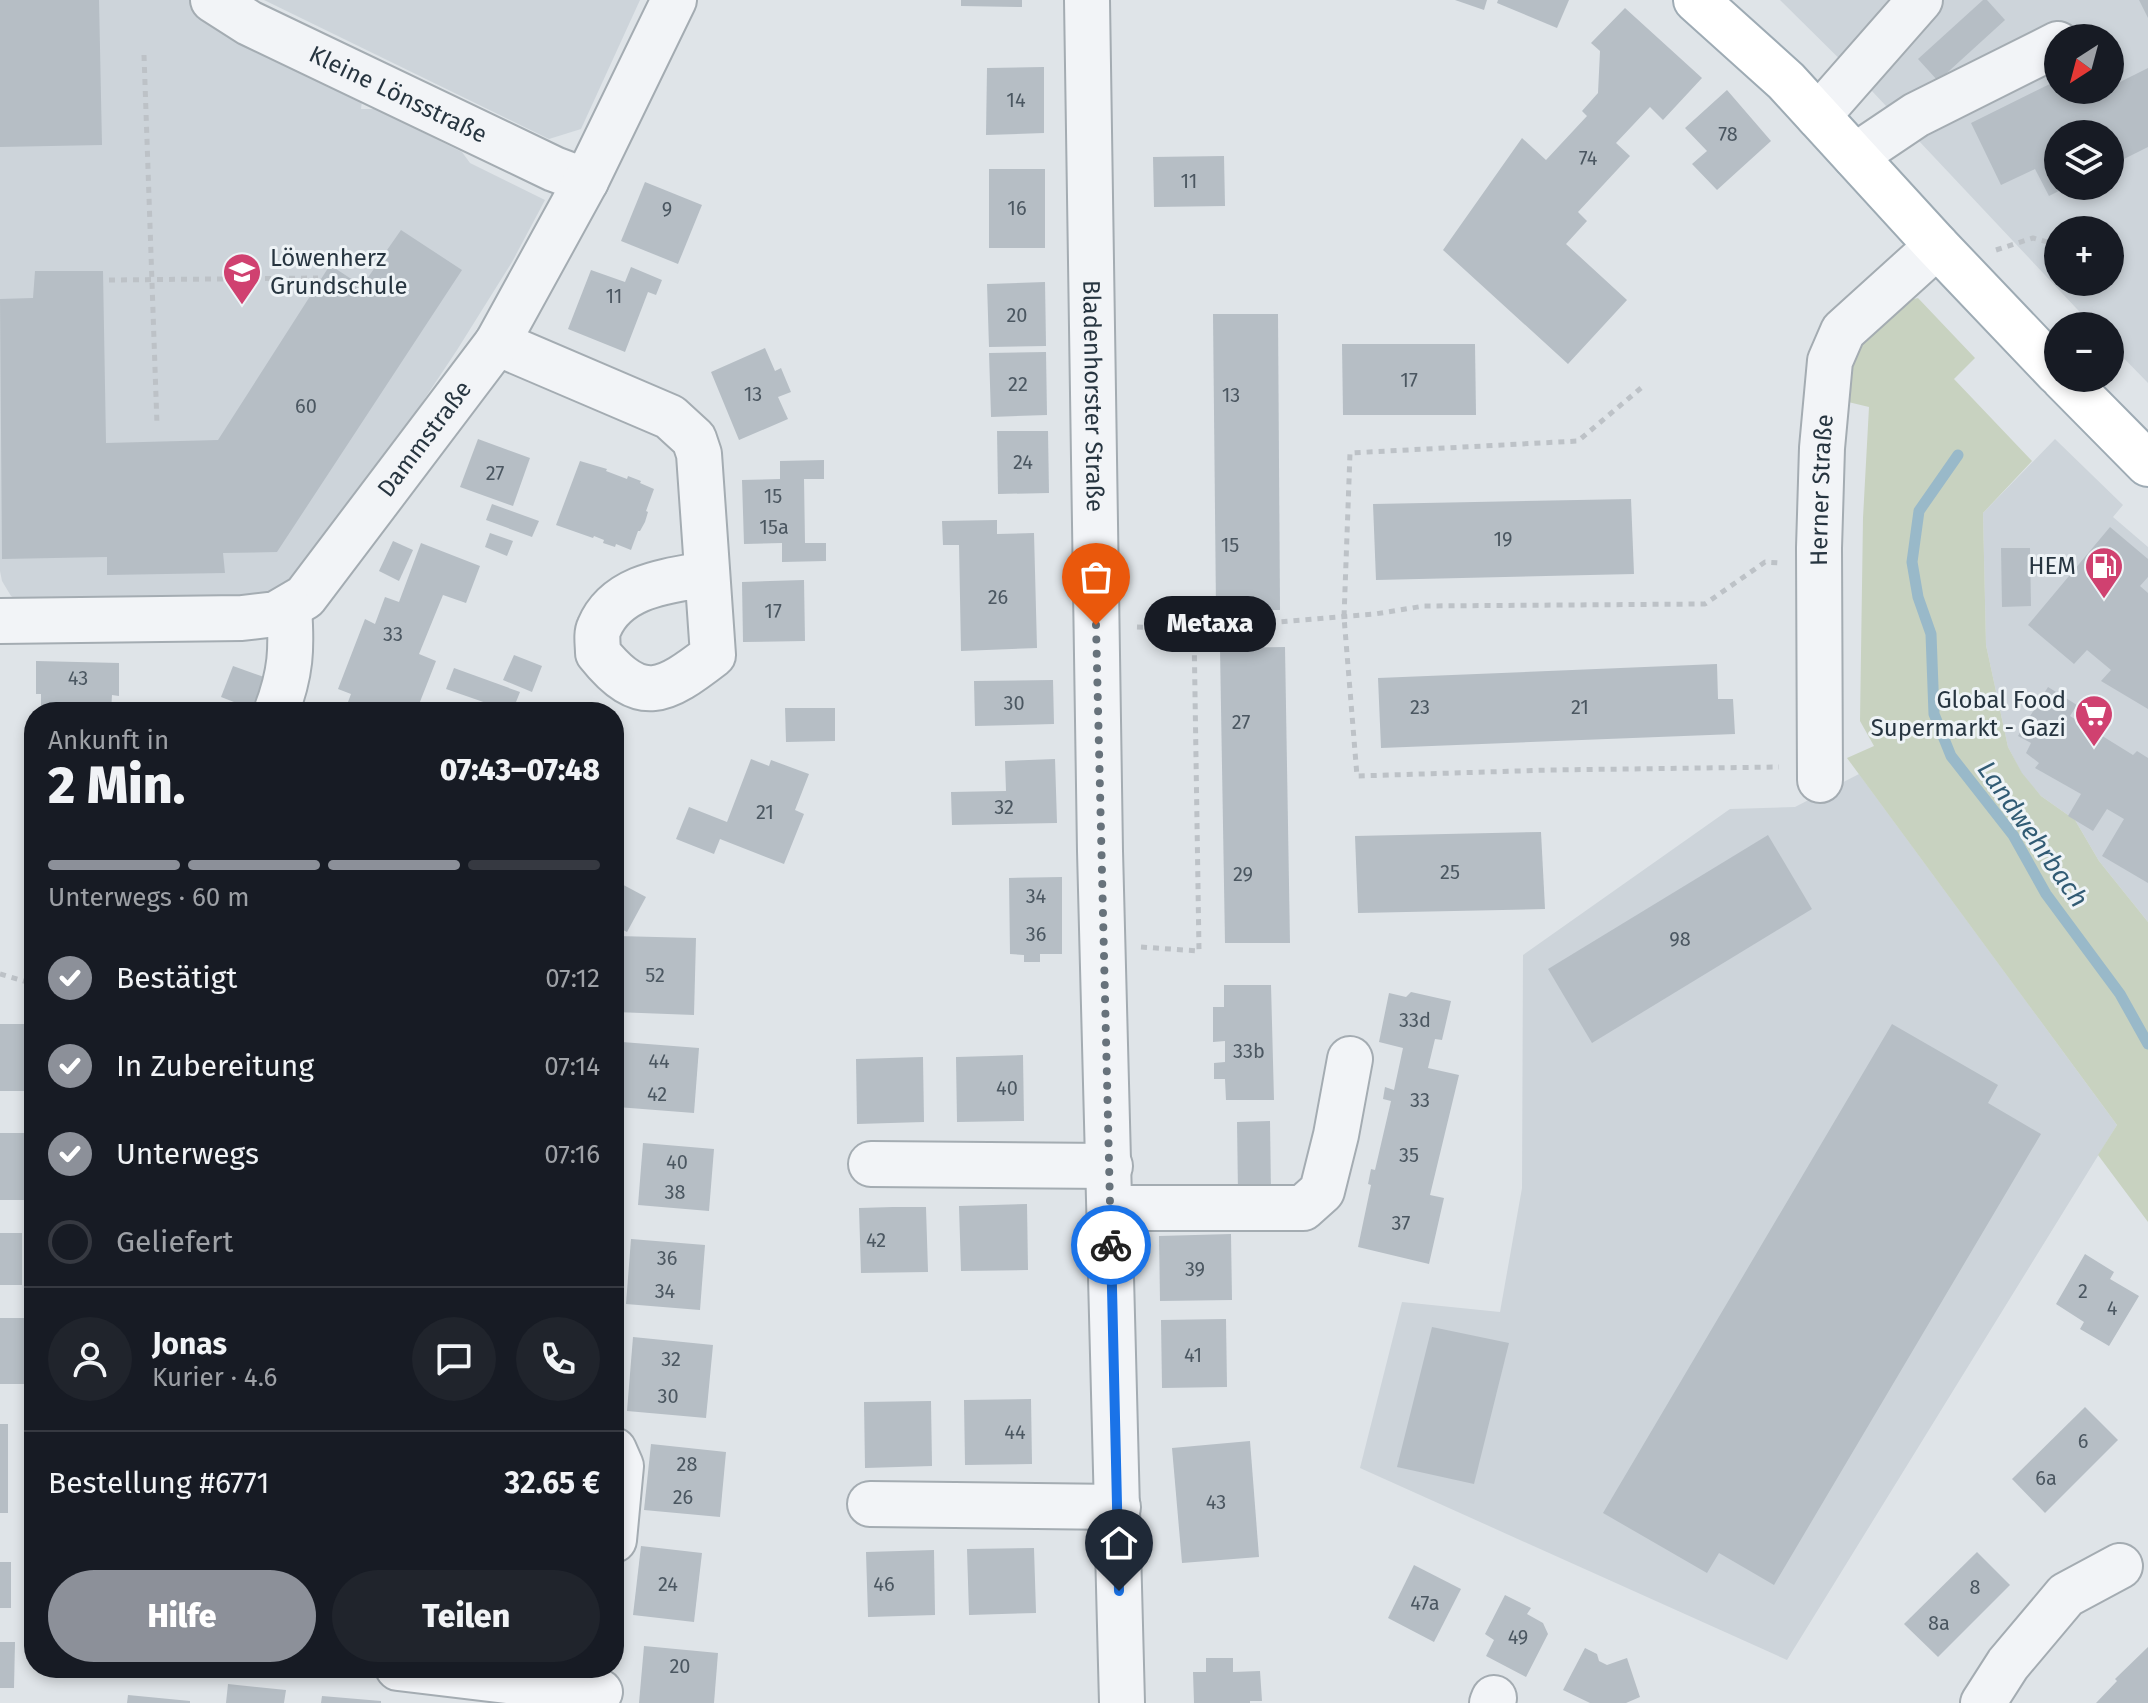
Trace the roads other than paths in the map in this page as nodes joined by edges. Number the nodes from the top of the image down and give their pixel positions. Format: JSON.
{"nodes":[{"id":1,"x":213,"y":0,"type":"edge"},
{"id":2,"x":674,"y":0,"type":"edge"},
{"id":3,"x":1087,"y":0,"type":"edge"},
{"id":4,"x":1696,"y":0,"type":"edge"},
{"id":5,"x":1920,"y":0,"type":"edge"},
{"id":6,"x":2044,"y":51,"type":"edge"},
{"id":7,"x":1818,"y":116,"type":"junction"},
{"id":8,"x":1855,"y":156,"type":"junction"},
{"id":9,"x":586,"y":181,"type":"junction"},
{"id":10,"x":1945,"y":255,"type":"junction"},
{"id":11,"x":497,"y":343,"type":"junction"},
{"id":12,"x":2044,"y":358,"type":"edge"},
{"id":13,"x":2077,"y":392,"type":"edge"},
{"id":14,"x":2148,"y":464,"type":"edge"},
{"id":15,"x":707,"y":574,"type":"dead end"},
{"id":16,"x":289,"y":608,"type":"junction"},
{"id":17,"x":0,"y":621,"type":"edge"},
{"id":18,"x":280,"y":702,"type":"edge"},
{"id":19,"x":1820,"y":772,"type":"road end"},
{"id":20,"x":1350,"y":1059,"type":"dead end"},
{"id":21,"x":871,"y":1164,"type":"dead end"},
{"id":22,"x":1110,"y":1187,"type":"junction"},
{"id":23,"x":870,"y":1504,"type":"dead end"},
{"id":24,"x":1118,"y":1507,"type":"junction"},
{"id":25,"x":2120,"y":1566,"type":"dead end"},
{"id":26,"x":500,"y":1678,"type":"edge"},
{"id":27,"x":602,"y":1688,"type":"edge"},
{"id":28,"x":1122,"y":1703,"type":"edge"},
{"id":29,"x":1983,"y":1703,"type":"edge"}],
"edges":[{"from":1,"to":9,"type":"street","name":"Kleine Lönsstraße"},
{"from":2,"to":9,"type":"street","name":"Dammstraße"},
{"from":3,"to":22,"type":"street","name":"Bladenhorster Straße"},
{"from":4,"to":7,"type":"main road"},
{"from":5,"to":7,"type":"street"},
{"from":6,"to":8,"type":"street"},
{"from":7,"to":8,"type":"main road"},
{"from":8,"to":10,"type":"main road"},
{"from":9,"to":11,"type":"street","name":"Dammstraße"},
{"from":10,"to":12,"type":"main road"},
{"from":10,"to":19,"type":"street","name":"Herner Straße"},
{"from":11,"to":15,"type":"street"},
{"from":11,"to":16,"type":"street","name":"Dammstraße"},
{"from":13,"to":14,"type":"main road"},
{"from":16,"to":17,"type":"street","name":"Dammstraße"},
{"from":16,"to":18,"type":"street"},
{"from":20,"to":22,"type":"street"},
{"from":21,"to":22,"type":"street"},
{"from":22,"to":24,"type":"street","name":"Bladenhorster Straße"},
{"from":23,"to":24,"type":"street"},
{"from":24,"to":28,"type":"street","name":"Bladenhorster Straße"},
{"from":25,"to":29,"type":"street"},
{"from":26,"to":27,"type":"street"}]}
